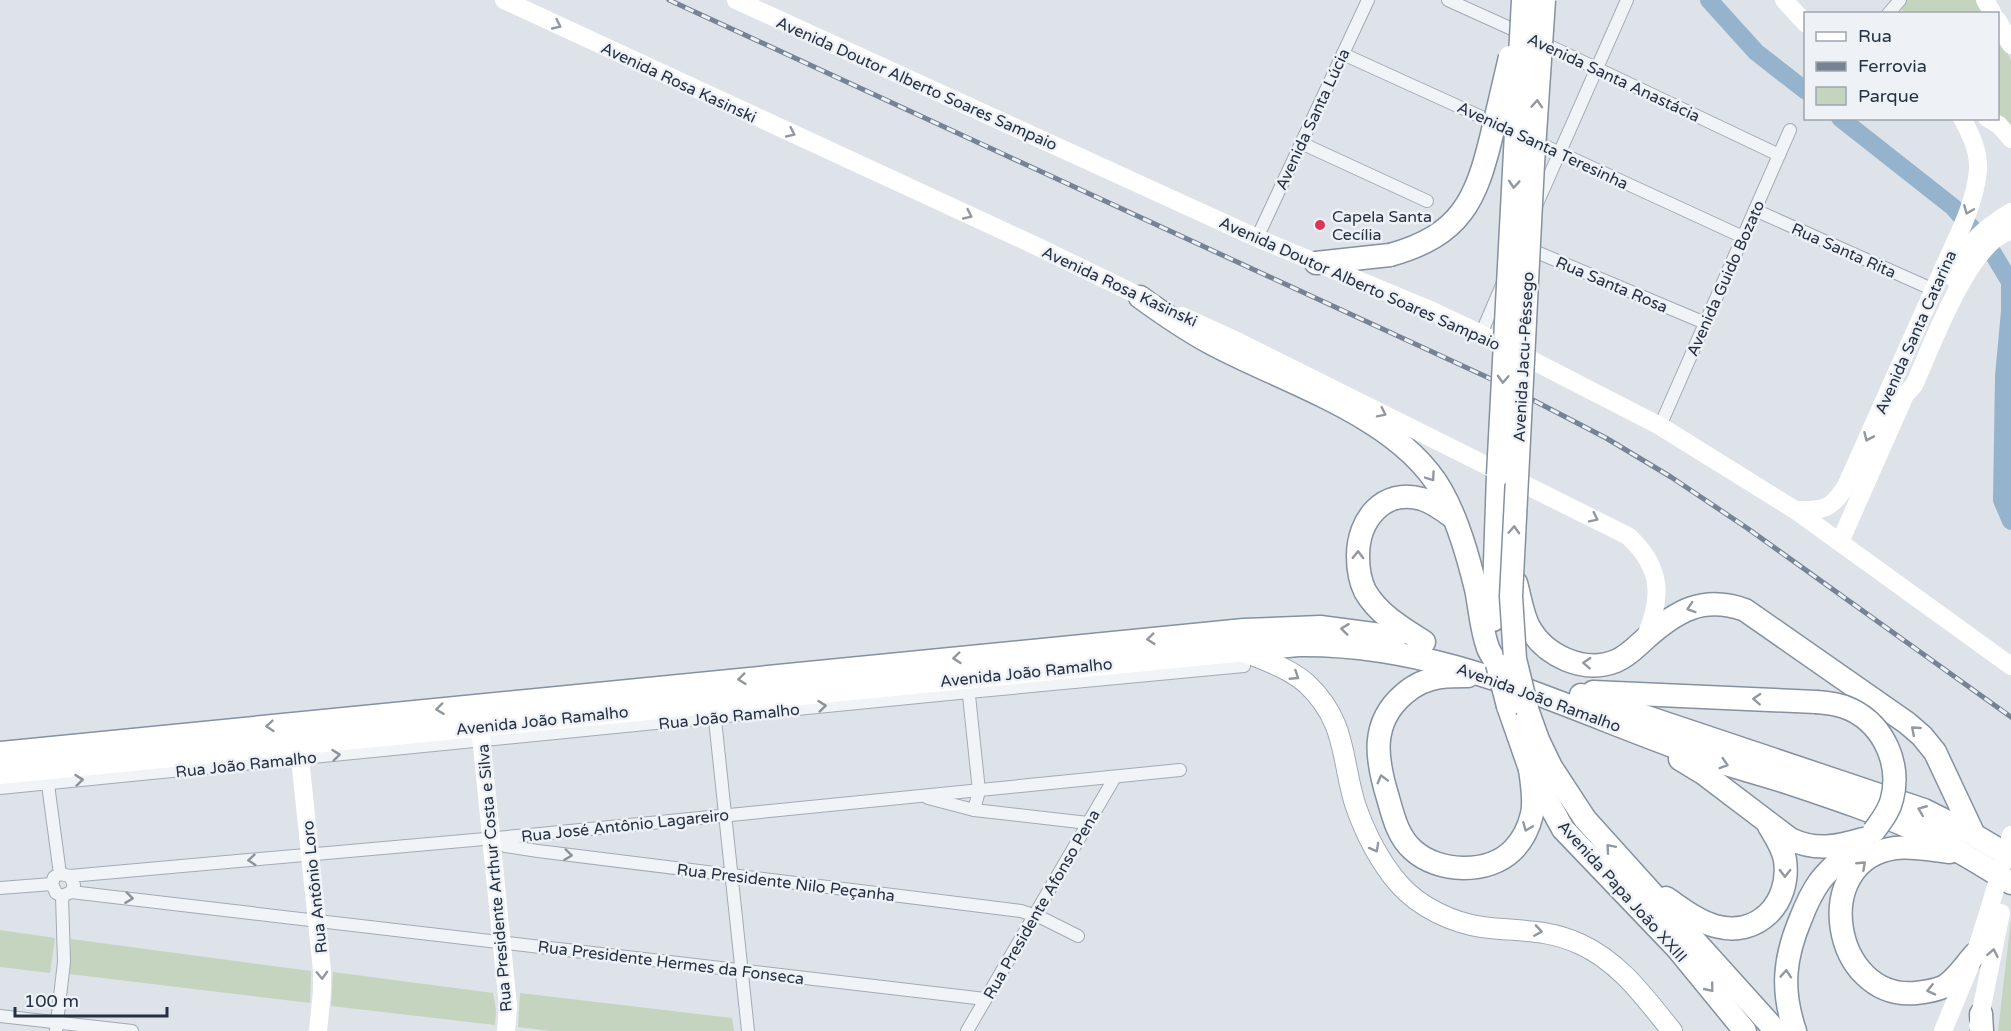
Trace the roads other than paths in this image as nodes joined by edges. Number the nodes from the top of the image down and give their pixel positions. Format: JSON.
{"nodes":[{"id":1,"x":504,"y":0,"type":"edge"},
{"id":2,"x":736,"y":0,"type":"edge"},
{"id":3,"x":1368,"y":0,"type":"edge"},
{"id":4,"x":1448,"y":0,"type":"edge"},
{"id":5,"x":1627,"y":0,"type":"edge"},
{"id":6,"x":1784,"y":0,"type":"edge"},
{"id":7,"x":1900,"y":0,"type":"edge"},
{"id":8,"x":1535,"y":2,"type":"edge"},
{"id":9,"x":1892,"y":12,"type":"edge"},
{"id":10,"x":1804,"y":22,"type":"edge"},
{"id":11,"x":1343,"y":54,"type":"junction"},
{"id":12,"x":1598,"y":67,"type":"junction"},
{"id":13,"x":1963,"y":120,"type":"edge"},
{"id":14,"x":1990,"y":120,"type":"edge"},
{"id":15,"x":1790,"y":130,"type":"dead end"},
{"id":16,"x":2011,"y":139,"type":"edge"},
{"id":17,"x":1301,"y":143,"type":"junction"},
{"id":18,"x":1560,"y":152,"type":"junction"},
{"id":19,"x":1779,"y":155,"type":"junction"},
{"id":20,"x":2011,"y":198,"type":"edge"},
{"id":21,"x":1427,"y":201,"type":"dead end"},
{"id":22,"x":1755,"y":210,"type":"junction"},
{"id":23,"x":2001,"y":226,"type":"edge"},
{"id":24,"x":1743,"y":237,"type":"junction"},
{"id":25,"x":1257,"y":238,"type":"junction"},
{"id":26,"x":1519,"y":244,"type":"junction"},
{"id":27,"x":1966,"y":251,"type":"junction"},
{"id":28,"x":1316,"y":263,"type":"junction"},
{"id":29,"x":1934,"y":290,"type":"junction"},
{"id":30,"x":1140,"y":297,"type":"junction"},
{"id":31,"x":1705,"y":323,"type":"junction"},
{"id":32,"x":1481,"y":334,"type":"junction"},
{"id":33,"x":1660,"y":426,"type":"junction"},
{"id":34,"x":1796,"y":510,"type":"junction"},
{"id":35,"x":1454,"y":518,"type":"junction"},
{"id":36,"x":1840,"y":542,"type":"junction"},
{"id":37,"x":1512,"y":564,"type":"junction"},
{"id":38,"x":1642,"y":641,"type":"junction"},
{"id":39,"x":1424,"y":642,"type":"junction"},
{"id":40,"x":1243,"y":658,"type":"junction"},
{"id":41,"x":2011,"y":666,"type":"edge"},
{"id":42,"x":1492,"y":669,"type":"junction"},
{"id":43,"x":968,"y":685,"type":"junction"},
{"id":44,"x":1567,"y":691,"type":"junction"},
{"id":45,"x":469,"y":705,"type":"junction"},
{"id":46,"x":1518,"y":709,"type":"junction"},
{"id":47,"x":714,"y":710,"type":"junction"},
{"id":48,"x":412,"y":713,"type":"junction"},
{"id":49,"x":481,"y":733,"type":"junction"},
{"id":50,"x":1641,"y":735,"type":"junction"},
{"id":51,"x":303,"y":751,"type":"junction"},
{"id":52,"x":0,"y":753,"type":"edge"},
{"id":53,"x":1530,"y":769,"type":"junction"},
{"id":54,"x":1180,"y":770,"type":"dead end"},
{"id":55,"x":0,"y":773,"type":"edge"},
{"id":56,"x":47,"y":776,"type":"junction"},
{"id":57,"x":1115,"y":777,"type":"junction"},
{"id":58,"x":0,"y":788,"type":"edge"},
{"id":59,"x":979,"y":791,"type":"junction"},
{"id":60,"x":924,"y":796,"type":"junction"},
{"id":61,"x":974,"y":810,"type":"junction"},
{"id":62,"x":724,"y":815,"type":"junction"},
{"id":63,"x":1765,"y":820,"type":"junction"},
{"id":64,"x":1088,"y":823,"type":"junction"},
{"id":65,"x":540,"y":834,"type":"junction"},
{"id":66,"x":1868,"y":835,"type":"junction"},
{"id":67,"x":2011,"y":835,"type":"edge"},
{"id":68,"x":492,"y":838,"type":"junction"},
{"id":69,"x":1969,"y":845,"type":"junction"},
{"id":70,"x":538,"y":851,"type":"junction"},
{"id":71,"x":310,"y":854,"type":"junction"},
{"id":72,"x":2011,"y":857,"type":"edge"},
{"id":73,"x":730,"y":875,"type":"junction"},
{"id":74,"x":61,"y":878,"type":"junction"},
{"id":75,"x":2011,"y":878,"type":"edge"},
{"id":76,"x":1640,"y":881,"type":"junction"},
{"id":77,"x":2011,"y":883,"type":"edge"},
{"id":78,"x":0,"y":888,"type":"edge"},
{"id":79,"x":66,"y":894,"type":"junction"},
{"id":80,"x":1995,"y":912,"type":"junction"},
{"id":81,"x":1034,"y":915,"type":"junction"},
{"id":82,"x":317,"y":920,"type":"junction"},
{"id":83,"x":1078,"y":936,"type":"dead end"},
{"id":84,"x":501,"y":942,"type":"junction"},
{"id":85,"x":1975,"y":954,"type":"junction"},
{"id":86,"x":740,"y":970,"type":"junction"},
{"id":87,"x":985,"y":999,"type":"junction"},
{"id":88,"x":0,"y":1016,"type":"edge"},
{"id":89,"x":1980,"y":1025,"type":"edge"},
{"id":90,"x":56,"y":1027,"type":"edge"},
{"id":91,"x":132,"y":1031,"type":"edge"},
{"id":92,"x":318,"y":1031,"type":"edge"},
{"id":93,"x":506,"y":1031,"type":"edge"},
{"id":94,"x":748,"y":1031,"type":"edge"},
{"id":95,"x":967,"y":1031,"type":"edge"},
{"id":96,"x":1672,"y":1031,"type":"edge"},
{"id":97,"x":1745,"y":1031,"type":"edge"},
{"id":98,"x":1776,"y":1031,"type":"edge"},
{"id":99,"x":1795,"y":1031,"type":"edge"},
{"id":100,"x":1943,"y":1031,"type":"edge"}],
"edges":[{"from":1,"to":30,"type":"main road","name":"Avenida Rosa Kasinski","one_way":true},
{"from":2,"to":25,"type":"main road","name":"Avenida Doutor Alberto Soares Sampaio"},
{"from":3,"to":11,"type":"street","name":"Avenida Santa Lúcia"},
{"from":4,"to":12,"type":"street","name":"Avenida Santa Anastácia"},
{"from":5,"to":12,"type":"street"},
{"from":6,"to":10,"type":"main road"},
{"from":7,"to":9,"type":"street"},
{"from":8,"to":28,"type":"highway","bridge":true},
{"from":37,"to":8,"type":"highway","name":"Avenida Jacu-Pêssego","one_way":true,"bridge":true},
{"from":8,"to":42,"type":"highway","name":"Avenida Jacu-Pêssego","one_way":true,"bridge":true},
{"from":11,"to":17,"type":"street","name":"Avenida Santa Lúcia"},
{"from":11,"to":18,"type":"street","name":"Avenida Santa Teresinha"},
{"from":12,"to":18,"type":"street"},
{"from":12,"to":19,"type":"street","name":"Avenida Santa Anastácia"},
{"from":13,"to":27,"type":"main road","name":"Avenida Santa Catarina","one_way":true},
{"from":14,"to":16,"type":"main road"},
{"from":15,"to":19,"type":"street","name":"Avenida Guido Bozato"},
{"from":17,"to":21,"type":"street"},
{"from":17,"to":25,"type":"street","name":"Avenida Santa Lúcia"},
{"from":18,"to":24,"type":"street","name":"Avenida Santa Teresinha"},
{"from":18,"to":26,"type":"street"},
{"from":19,"to":22,"type":"street","name":"Avenida Guido Bozato"},
{"from":20,"to":23,"type":"main road","name":"Avenida Santa Catarina"},
{"from":22,"to":24,"type":"street","name":"Avenida Guido Bozato"},
{"from":22,"to":29,"type":"street","name":"Rua Santa Rita"},
{"from":23,"to":27,"type":"main road","name":"Avenida Santa Catarina"},
{"from":24,"to":31,"type":"street","name":"Avenida Guido Bozato"},
{"from":25,"to":28,"type":"main road","name":"Avenida Doutor Alberto Soares Sampaio"},
{"from":26,"to":31,"type":"street","name":"Rua Santa Rosa"},
{"from":26,"to":32,"type":"street"},
{"from":27,"to":29,"type":"main road","name":"Avenida Santa Catarina"},
{"from":27,"to":36,"type":"main road","name":"Avenida Santa Catarina"},
{"from":28,"to":32,"type":"main road","name":"Avenida Doutor Alberto Soares Sampaio"},
{"from":29,"to":34,"type":"main road","name":"Avenida Santa Catarina","one_way":true},
{"from":30,"to":35,"type":"highway","one_way":true},
{"from":30,"to":38,"type":"main road","name":"Avenida Rosa Kasinski","one_way":true},
{"from":31,"to":33,"type":"street","name":"Avenida Guido Bozato"},
{"from":32,"to":33,"type":"main road","name":"Avenida Doutor Alberto Soares Sampaio"},
{"from":33,"to":34,"type":"main road","name":"Avenida Doutor Alberto Soares Sampaio"},
{"from":34,"to":36,"type":"main road","name":"Avenida Doutor Alberto Soares Sampaio"},
{"from":39,"to":35,"type":"highway","one_way":true},
{"from":35,"to":42,"type":"highway"},
{"from":36,"to":41,"type":"main road","name":"Avenida Doutor Alberto Soares Sampaio"},
{"from":38,"to":37,"type":"highway","one_way":true,"bridge":true},
{"from":37,"to":46,"type":"highway","name":"Avenida Jacu-Pêssego","bridge":true},
{"from":69,"to":38,"type":"highway","one_way":true},
{"from":39,"to":44,"type":"highway","name":"Avenida João Ramalho"},
{"from":39,"to":45,"type":"highway","name":"Avenida João Ramalho","one_way":true},
{"from":40,"to":42,"type":"highway","name":"Avenida João Ramalho"},
{"from":40,"to":43,"type":"highway","name":"Avenida João Ramalho"},
{"from":40,"to":96,"type":"main road","one_way":true},
{"from":42,"to":46,"type":"highway","name":"Avenida Jacu-Pêssego","bridge":true},
{"from":42,"to":50,"type":"highway","name":"Avenida João Ramalho"},
{"from":53,"to":42,"type":"highway","one_way":true},
{"from":47,"to":43,"type":"highway","name":"Avenida João Ramalho","one_way":true},
{"from":43,"to":59,"type":"street"},
{"from":66,"to":44,"type":"highway","one_way":true,"bridge":true},
{"from":69,"to":44,"type":"highway","name":"Avenida João Ramalho","one_way":true},
{"from":45,"to":48,"type":"highway","name":"Avenida João Ramalho","one_way":true},
{"from":45,"to":49,"type":"highway"},
{"from":46,"to":53,"type":"highway","name":"Avenida Papa João XXIII"},
{"from":76,"to":46,"type":"highway","name":"Avenida Papa João XXIII","one_way":true},
{"from":47,"to":49,"type":"highway","name":"Avenida João Ramalho"},
{"from":47,"to":62,"type":"street"},
{"from":48,"to":51,"type":"highway"},
{"from":48,"to":52,"type":"highway","name":"Avenida João Ramalho","one_way":true},
{"from":51,"to":49,"type":"highway","name":"Avenida João Ramalho","one_way":true},
{"from":49,"to":68,"type":"main road","name":"Rua Presidente Arthur Costa e Silva"},
{"from":50,"to":63,"type":"highway"},
{"from":50,"to":69,"type":"highway","name":"Avenida João Ramalho","one_way":true},
{"from":56,"to":51,"type":"highway","name":"Avenida João Ramalho","one_way":true},
{"from":51,"to":71,"type":"main road","name":"Rua Antônio Loro"},
{"from":53,"to":97,"type":"highway","name":"Avenida Papa João XXIII","one_way":true},
{"from":54,"to":57,"type":"street","name":"Rua José Antônio Lagareiro"},
{"from":55,"to":56,"type":"highway","name":"Avenida João Ramalho"},
{"from":56,"to":58,"type":"street"},
{"from":56,"to":74,"type":"street"},
{"from":57,"to":59,"type":"street","name":"Rua José Antônio Lagareiro"},
{"from":57,"to":64,"type":"street","name":"Rua Presidente Afonso Pena"},
{"from":59,"to":60,"type":"street","name":"Rua José Antônio Lagareiro"},
{"from":59,"to":61,"type":"street"},
{"from":60,"to":61,"type":"street"},
{"from":60,"to":62,"type":"street","name":"Rua José Antônio Lagareiro"},
{"from":61,"to":64,"type":"street"},
{"from":62,"to":65,"type":"street","name":"Rua José Antônio Lagareiro"},
{"from":62,"to":73,"type":"street"},
{"from":63,"to":66,"type":"highway"},
{"from":63,"to":76,"type":"highway","one_way":true},
{"from":64,"to":81,"type":"street","name":"Rua Presidente Afonso Pena"},
{"from":65,"to":68,"type":"street","name":"Rua José Antônio Lagareiro"},
{"from":65,"to":70,"type":"street"},
{"from":99,"to":66,"type":"highway","one_way":true},
{"from":67,"to":80,"type":"main road","bridge":true},
{"from":68,"to":70,"type":"street","name":"Rua Presidente Nilo Peçanha"},
{"from":68,"to":71,"type":"street","name":"Rua José Antônio Lagareiro"},
{"from":68,"to":84,"type":"main road","name":"Rua Presidente Arthur Costa e Silva"},
{"from":69,"to":72,"type":"highway","name":"Avenida João Ramalho"},
{"from":69,"to":77,"type":"highway","name":"Avenida João Ramalho"},
{"from":85,"to":69,"type":"highway","one_way":true},
{"from":70,"to":73,"type":"street","name":"Rua Presidente Nilo Peçanha","one_way":true},
{"from":71,"to":74,"type":"street","name":"Rua José Antônio Lagareiro","one_way":true},
{"from":71,"to":82,"type":"main road","name":"Rua Antônio Loro"},
{"from":73,"to":81,"type":"street","name":"Rua Presidente Nilo Peçanha"},
{"from":73,"to":86,"type":"street"},
{"from":74,"to":78,"type":"street","name":"Rua José Antônio Lagareiro"},
{"from":74,"to":79,"type":"street"},
{"from":74,"to":79,"type":"street"},
{"from":75,"to":80,"type":"main road"},
{"from":76,"to":98,"type":"highway","name":"Avenida Papa João XXIII"},
{"from":79,"to":82,"type":"street","name":"Rua Presidente Hermes da Fonseca","one_way":true},
{"from":79,"to":90,"type":"street"},
{"from":80,"to":85,"type":"main road"},
{"from":89,"to":80,"type":"main road","one_way":true},
{"from":81,"to":83,"type":"street","name":"Rua Presidente Nilo Peçanha"},
{"from":81,"to":87,"type":"street","name":"Rua Presidente Afonso Pena"},
{"from":82,"to":84,"type":"street","name":"Rua Presidente Hermes da Fonseca"},
{"from":82,"to":92,"type":"main road","name":"Rua Antônio Loro","one_way":true},
{"from":84,"to":86,"type":"street","name":"Rua Presidente Hermes da Fonseca"},
{"from":84,"to":93,"type":"main road","name":"Rua Presidente Arthur Costa e Silva"},
{"from":85,"to":100,"type":"main road"},
{"from":86,"to":87,"type":"street","name":"Rua Presidente Hermes da Fonseca"},
{"from":86,"to":94,"type":"street"},
{"from":87,"to":95,"type":"street","name":"Rua Presidente Afonso Pena"},
{"from":88,"to":90,"type":"street"},
{"from":90,"to":91,"type":"street"}]}
